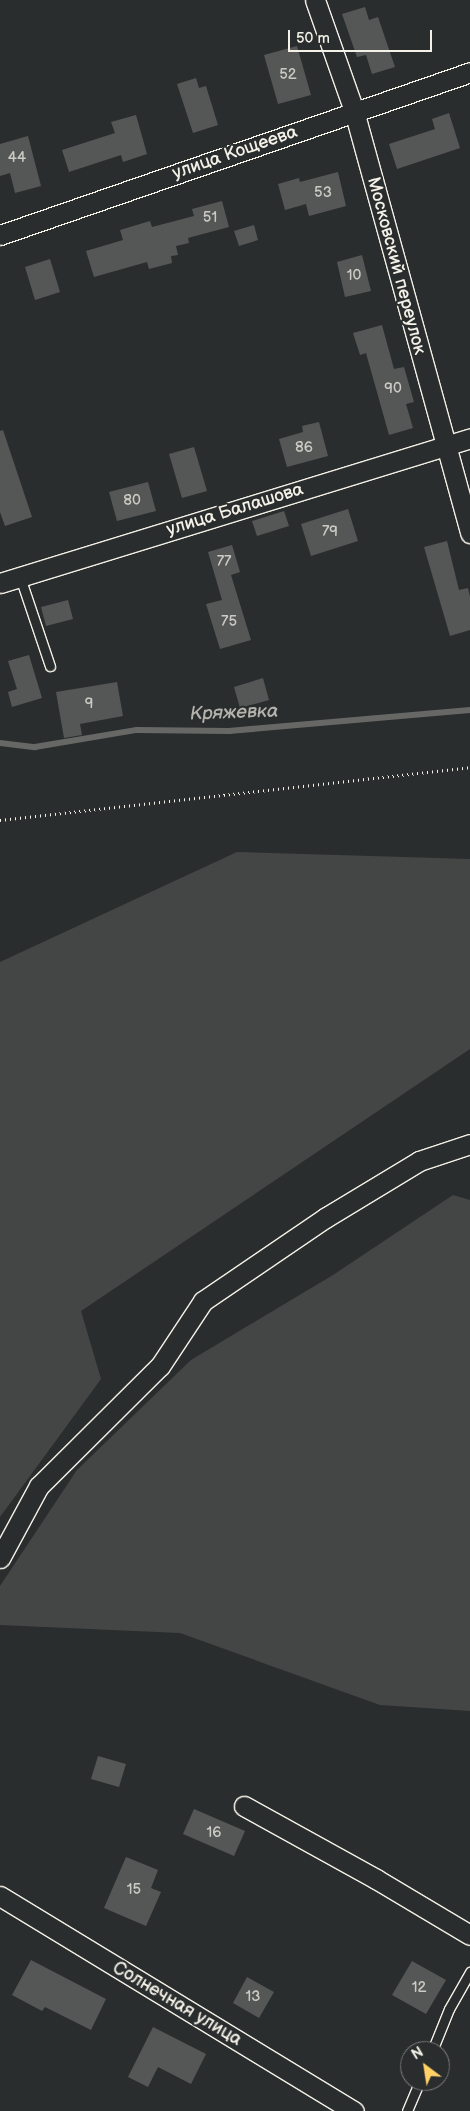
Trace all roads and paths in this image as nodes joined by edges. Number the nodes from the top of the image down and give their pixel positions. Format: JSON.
{"nodes":[{"id":1,"x":315,"y":0,"type":"edge"},
{"id":2,"x":470,"y":72,"type":"edge"},
{"id":3,"x":354,"y":111,"type":"junction"},
{"id":4,"x":0,"y":236,"type":"edge"},
{"id":5,"x":470,"y":438,"type":"edge"},
{"id":6,"x":445,"y":445,"type":"junction"},
{"id":7,"x":470,"y":533,"type":"edge"},
{"id":8,"x":20,"y":577,"type":"junction"},
{"id":9,"x":0,"y":582,"type":"edge"},
{"id":10,"x":50,"y":666,"type":"dead end"},
{"id":11,"x":470,"y":767,"type":"edge"},
{"id":12,"x":0,"y":820,"type":"edge"},
{"id":13,"x":470,"y":1144,"type":"edge"},
{"id":14,"x":0,"y":1558,"type":"edge"},
{"id":15,"x":244,"y":1806,"type":"dead end"},
{"id":16,"x":0,"y":1896,"type":"edge"},
{"id":17,"x":470,"y":1935,"type":"edge"},
{"id":18,"x":470,"y":1972,"type":"edge"},
{"id":19,"x":436,"y":2041,"type":"edge"},
{"id":20,"x":416,"y":2091,"type":"edge"},
{"id":21,"x":354,"y":2111,"type":"edge"},
{"id":22,"x":408,"y":2111,"type":"edge"}],
"edges":[{"from":1,"to":3,"type":"street","name":"Московский переулок"},
{"from":2,"to":3,"type":"street","name":"улица Кощеева"},
{"from":3,"to":4,"type":"street","name":"улица Кощеева"},
{"from":3,"to":6,"type":"street","name":"Московский переулок"},
{"from":5,"to":6,"type":"street","name":"улица Балашова"},
{"from":6,"to":7,"type":"street","name":"Московский переулок"},
{"from":6,"to":8,"type":"street","name":"улица Балашова"},
{"from":8,"to":9,"type":"street","name":"улица Балашова"},
{"from":8,"to":10,"type":"lane"},
{"from":11,"to":12,"type":"path"},
{"from":13,"to":14,"type":"street"},
{"from":15,"to":17,"type":"street"},
{"from":16,"to":21,"type":"street","name":"Солнечная улица"},
{"from":18,"to":19,"type":"lane"},
{"from":20,"to":22,"type":"lane"}]}
